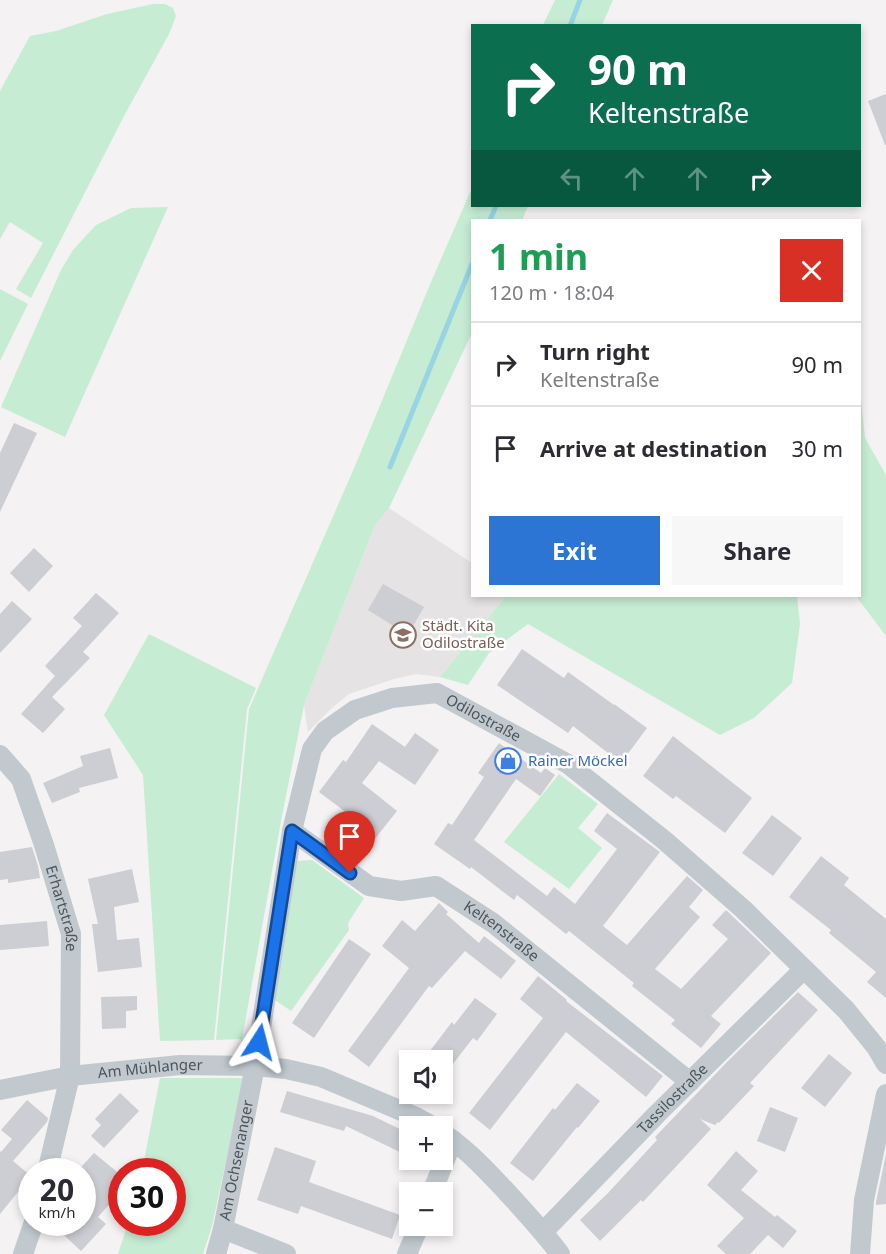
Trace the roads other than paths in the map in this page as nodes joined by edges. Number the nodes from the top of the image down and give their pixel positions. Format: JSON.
{"nodes":[{"id":1,"x":0,"y":755,"type":"edge"},
{"id":2,"x":292,"y":831,"type":"junction"},
{"id":3,"x":804,"y":969,"type":"junction"},
{"id":4,"x":886,"y":1064,"type":"edge"},
{"id":5,"x":255,"y":1066,"type":"junction"},
{"id":6,"x":70,"y":1076,"type":"junction"},
{"id":7,"x":690,"y":1082,"type":"junction"},
{"id":8,"x":0,"y":1090,"type":"edge"},
{"id":9,"x":886,"y":1094,"type":"edge"},
{"id":10,"x":414,"y":1116,"type":"edge"},
{"id":11,"x":453,"y":1141,"type":"edge"},
{"id":12,"x":50,"y":1158,"type":"edge"},
{"id":13,"x":223,"y":1229,"type":"junction"},
{"id":14,"x":543,"y":1232,"type":"junction"},
{"id":15,"x":29,"y":1236,"type":"edge"},
{"id":16,"x":415,"y":1236,"type":"edge"},
{"id":17,"x":23,"y":1254,"type":"edge"},
{"id":18,"x":216,"y":1254,"type":"edge"},
{"id":19,"x":286,"y":1254,"type":"edge"},
{"id":20,"x":408,"y":1254,"type":"edge"},
{"id":21,"x":560,"y":1254,"type":"edge"},
{"id":22,"x":860,"y":1254,"type":"edge"}],
"edges":[{"from":1,"to":6,"type":"street","name":"Erhartstraße"},
{"from":2,"to":3,"type":"street","name":"Odilostraße"},
{"from":2,"to":5,"type":"street","name":"Odilostraße"},
{"from":2,"to":7,"type":"street","name":"Keltenstraße"},
{"from":3,"to":4,"type":"street","name":"Odilostraße"},
{"from":3,"to":7,"type":"street","name":"Tassilostraße"},
{"from":5,"to":6,"type":"street","name":"Am Mühlanger"},
{"from":5,"to":10,"type":"street","name":"Am Mühlanger"},
{"from":5,"to":13,"type":"street","name":"Am Ochsenanger"},
{"from":6,"to":8,"type":"street","name":"Am Mühlanger"},
{"from":6,"to":12,"type":"street","name":"Erhartstraße"},
{"from":7,"to":14,"type":"street","name":"Tassilostraße"},
{"from":9,"to":22,"type":"street"},
{"from":11,"to":14,"type":"street"},
{"from":13,"to":18,"type":"street","name":"Am Ochsenanger"},
{"from":13,"to":19,"type":"street"},
{"from":14,"to":21,"type":"street"},
{"from":15,"to":17,"type":"street"},
{"from":16,"to":20,"type":"street"}]}
